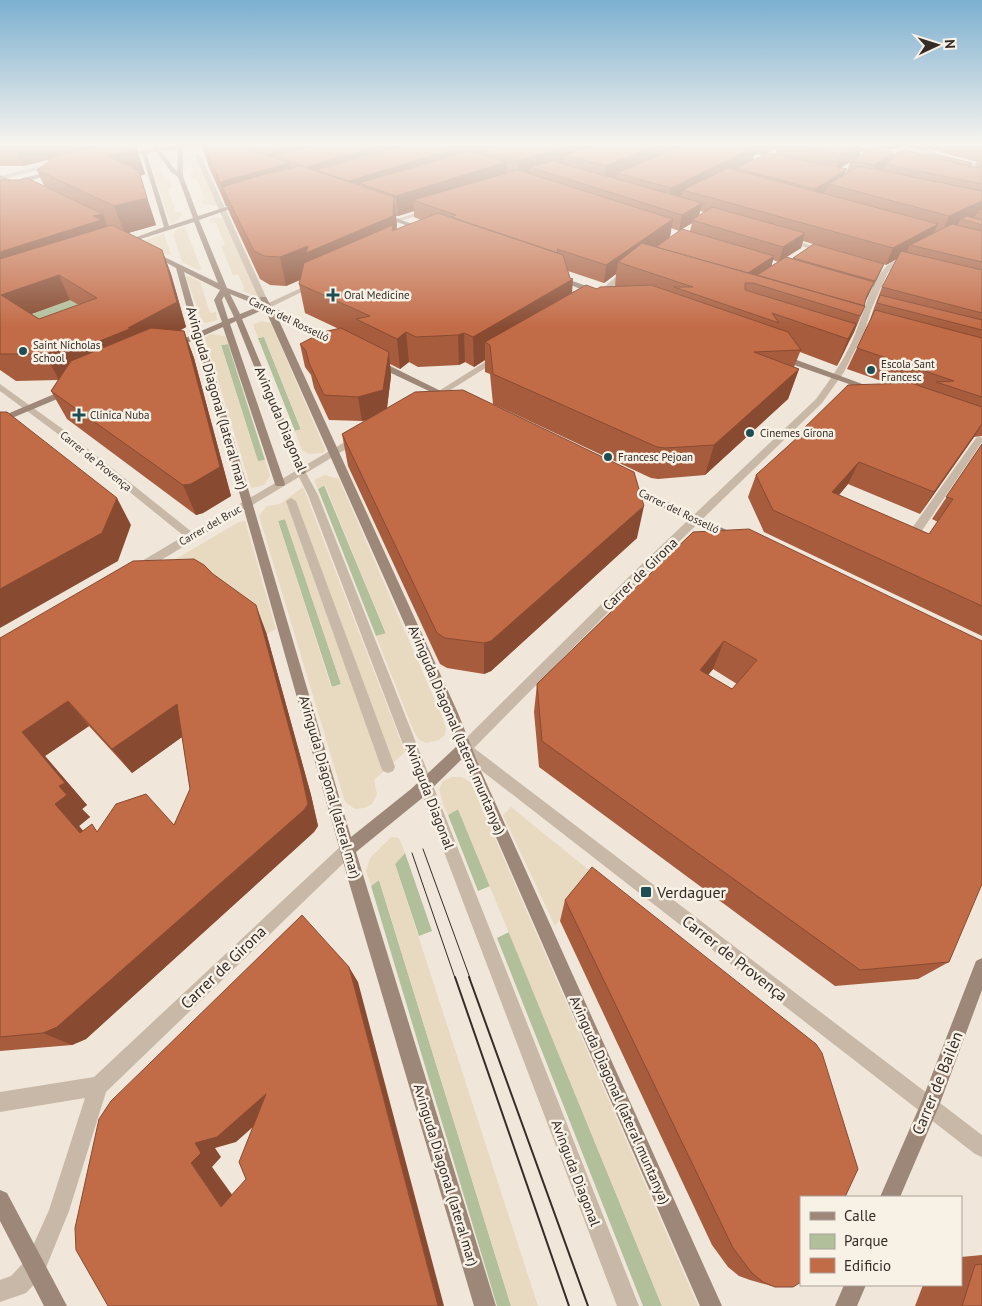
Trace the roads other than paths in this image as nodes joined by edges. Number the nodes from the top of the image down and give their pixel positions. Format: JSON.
{"nodes":[{"id":1,"x":160,"y":206,"type":"edge"},
{"id":2,"x":190,"y":206,"type":"edge"},
{"id":3,"x":221,"y":206,"type":"edge"},
{"id":4,"x":236,"y":206,"type":"edge"},
{"id":5,"x":434,"y":209,"type":"edge"},
{"id":6,"x":223,"y":210,"type":"junction"},
{"id":7,"x":378,"y":214,"type":"edge"},
{"id":8,"x":195,"y":219,"type":"junction"},
{"id":9,"x":397,"y":220,"type":"junction"},
{"id":10,"x":167,"y":228,"type":"junction"},
{"id":11,"x":120,"y":236,"type":"edge"},
{"id":12,"x":421,"y":236,"type":"edge"},
{"id":13,"x":782,"y":239,"type":"edge"},
{"id":14,"x":130,"y":241,"type":"junction"},
{"id":15,"x":118,"y":245,"type":"edge"},
{"id":16,"x":137,"y":245,"type":"edge"},
{"id":17,"x":810,"y":247,"type":"junction"},
{"id":18,"x":146,"y":249,"type":"edge"},
{"id":19,"x":918,"y":252,"type":"edge"},
{"id":20,"x":802,"y":253,"type":"edge"},
{"id":21,"x":836,"y":255,"type":"edge"},
{"id":22,"x":637,"y":264,"type":"edge"},
{"id":23,"x":179,"y":266,"type":"junction"},
{"id":24,"x":885,"y":268,"type":"junction"},
{"id":25,"x":899,"y":268,"type":"edge"},
{"id":26,"x":547,"y":274,"type":"edge"},
{"id":27,"x":323,"y":280,"type":"edge"},
{"id":28,"x":224,"y":289,"type":"junction"},
{"id":29,"x":602,"y":294,"type":"junction"},
{"id":30,"x":611,"y":297,"type":"edge"},
{"id":31,"x":264,"y":302,"type":"junction"},
{"id":32,"x":586,"y":304,"type":"edge"},
{"id":33,"x":867,"y":310,"type":"junction"},
{"id":34,"x":877,"y":312,"type":"edge"},
{"id":35,"x":238,"y":318,"type":"junction"},
{"id":36,"x":226,"y":322,"type":"junction"},
{"id":37,"x":199,"y":334,"type":"junction"},
{"id":38,"x":342,"y":345,"type":"edge"},
{"id":39,"x":844,"y":345,"type":"edge"},
{"id":40,"x":852,"y":348,"type":"junction"},
{"id":41,"x":160,"y":351,"type":"edge"},
{"id":42,"x":768,"y":352,"type":"edge"},
{"id":43,"x":506,"y":353,"type":"edge"},
{"id":44,"x":370,"y":359,"type":"edge"},
{"id":45,"x":837,"y":377,"type":"junction"},
{"id":46,"x":0,"y":387,"type":"edge"},
{"id":47,"x":76,"y":388,"type":"edge"},
{"id":48,"x":440,"y":393,"type":"junction"},
{"id":49,"x":882,"y":393,"type":"edge"},
{"id":50,"x":457,"y":401,"type":"edge"},
{"id":51,"x":424,"y":403,"type":"edge"},
{"id":52,"x":29,"y":408,"type":"junction"},
{"id":53,"x":0,"y":420,"type":"edge"},
{"id":54,"x":369,"y":433,"type":"edge"},
{"id":55,"x":979,"y":440,"type":"edge"},
{"id":56,"x":334,"y":452,"type":"junction"},
{"id":57,"x":301,"y":472,"type":"junction"},
{"id":58,"x":618,"y":481,"type":"edge"},
{"id":59,"x":280,"y":484,"type":"junction"},
{"id":60,"x":291,"y":501,"type":"dead end"},
{"id":61,"x":248,"y":503,"type":"junction"},
{"id":62,"x":697,"y":519,"type":"junction"},
{"id":63,"x":191,"y":536,"type":"junction"},
{"id":64,"x":909,"y":540,"type":"edge"},
{"id":65,"x":744,"y":543,"type":"edge"},
{"id":66,"x":129,"y":574,"type":"edge"},
{"id":67,"x":464,"y":749,"type":"junction"},
{"id":68,"x":388,"y":767,"type":"dead end"},
{"id":69,"x":425,"y":785,"type":"junction"},
{"id":70,"x":348,"y":848,"type":"junction"},
{"id":71,"x":982,"y":967,"type":"edge"},
{"id":72,"x":98,"y":1086,"type":"junction"},
{"id":73,"x":0,"y":1102,"type":"edge"},
{"id":74,"x":929,"y":1106,"type":"junction"},
{"id":75,"x":982,"y":1147,"type":"edge"},
{"id":76,"x":890,"y":1196,"type":"edge"},
{"id":77,"x":0,"y":1200,"type":"edge"},
{"id":78,"x":34,"y":1268,"type":"junction"},
{"id":79,"x":855,"y":1286,"type":"edge"},
{"id":80,"x":0,"y":1291,"type":"edge"},
{"id":81,"x":56,"y":1306,"type":"edge"},
{"id":82,"x":485,"y":1306,"type":"edge"},
{"id":83,"x":628,"y":1306,"type":"edge"},
{"id":84,"x":711,"y":1306,"type":"edge"},
{"id":85,"x":846,"y":1306,"type":"edge"}],
"edges":[{"from":1,"to":10,"type":"street"},
{"from":2,"to":8,"type":"street","name":"Avinguda Diagonal"},
{"from":3,"to":6,"type":"street","name":"Avinguda Diagonal (lateral muntanya)"},
{"from":4,"to":6,"type":"street"},
{"from":5,"to":9,"type":"street"},
{"from":6,"to":8,"type":"street"},
{"from":6,"to":31,"type":"street","name":"Avinguda Diagonal (lateral muntanya)"},
{"from":7,"to":9,"type":"street"},
{"from":8,"to":10,"type":"street"},
{"from":8,"to":28,"type":"street","name":"Avinguda Diagonal"},
{"from":9,"to":12,"type":"street"},
{"from":10,"to":14,"type":"street"},
{"from":11,"to":14,"type":"street"},
{"from":13,"to":17,"type":"street"},
{"from":14,"to":15,"type":"street"},
{"from":14,"to":16,"type":"street"},
{"from":17,"to":20,"type":"street"},
{"from":17,"to":21,"type":"street"},
{"from":18,"to":23,"type":"street","name":"Carrer del Rosselló"},
{"from":19,"to":24,"type":"street"},
{"from":22,"to":29,"type":"street"},
{"from":23,"to":28,"type":"street","name":"Carrer del Rosselló"},
{"from":23,"to":37,"type":"street","name":"Avinguda Diagonal (lateral mar)"},
{"from":24,"to":25,"type":"street"},
{"from":24,"to":33,"type":"street","name":"Carrer de Girona"},
{"from":26,"to":29,"type":"street"},
{"from":27,"to":31,"type":"street"},
{"from":28,"to":31,"type":"street","name":"Carrer del Rosselló"},
{"from":28,"to":35,"type":"street","name":"Avinguda Diagonal"},
{"from":28,"to":36,"type":"street","name":"Avinguda Diagonal"},
{"from":29,"to":30,"type":"street"},
{"from":29,"to":32,"type":"street"},
{"from":31,"to":35,"type":"street"},
{"from":31,"to":38,"type":"street","name":"Carrer del Rosselló"},
{"from":31,"to":56,"type":"street","name":"Avinguda Diagonal (lateral muntanya)"},
{"from":33,"to":34,"type":"street"},
{"from":33,"to":40,"type":"street","name":"Carrer de Girona"},
{"from":35,"to":36,"type":"street"},
{"from":35,"to":57,"type":"street","name":"Avinguda Diagonal"},
{"from":36,"to":37,"type":"street"},
{"from":36,"to":59,"type":"street","name":"Avinguda Diagonal"},
{"from":37,"to":41,"type":"street"},
{"from":37,"to":61,"type":"street","name":"Avinguda Diagonal (lateral mar)"},
{"from":39,"to":40,"type":"street"},
{"from":40,"to":45,"type":"street","name":"Carrer de Girona"},
{"from":42,"to":45,"type":"street"},
{"from":43,"to":48,"type":"street"},
{"from":44,"to":48,"type":"street"},
{"from":45,"to":49,"type":"street"},
{"from":45,"to":62,"type":"street","name":"Carrer de Girona"},
{"from":46,"to":52,"type":"street","name":"Carrer de Provença"},
{"from":47,"to":52,"type":"street"},
{"from":48,"to":50,"type":"street"},
{"from":48,"to":51,"type":"street"},
{"from":52,"to":53,"type":"street"},
{"from":52,"to":63,"type":"street","name":"Carrer de Provença"},
{"from":54,"to":56,"type":"street","name":"Carrer del Bruc"},
{"from":55,"to":64,"type":"street"},
{"from":56,"to":57,"type":"street","name":"Carrer del Bruc"},
{"from":56,"to":67,"type":"street","name":"Avinguda Diagonal (lateral muntanya)"},
{"from":57,"to":59,"type":"street","name":"Carrer del Bruc"},
{"from":57,"to":69,"type":"street","name":"Avinguda Diagonal"},
{"from":58,"to":62,"type":"street","name":"Carrer del Rosselló"},
{"from":59,"to":61,"type":"street","name":"Carrer del Bruc"},
{"from":60,"to":68,"type":"street","name":"Avinguda Diagonal"},
{"from":61,"to":63,"type":"street","name":"Carrer del Bruc"},
{"from":61,"to":70,"type":"street","name":"Avinguda Diagonal (lateral mar)"},
{"from":62,"to":65,"type":"street","name":"Carrer del Rosselló"},
{"from":62,"to":67,"type":"street","name":"Carrer de Girona"},
{"from":63,"to":66,"type":"street","name":"Carrer del Bruc"},
{"from":67,"to":69,"type":"street"},
{"from":67,"to":74,"type":"street","name":"Carrer de Provença"},
{"from":67,"to":84,"type":"street","name":"Avinguda Diagonal (lateral muntanya)"},
{"from":69,"to":70,"type":"street"},
{"from":69,"to":83,"type":"street","name":"Avinguda Diagonal"},
{"from":70,"to":72,"type":"street","name":"Carrer de Girona"},
{"from":70,"to":82,"type":"street","name":"Avinguda Diagonal (lateral mar)"},
{"from":71,"to":74,"type":"street","name":"Carrer de Bailèn"},
{"from":72,"to":73,"type":"street"},
{"from":72,"to":78,"type":"street","name":"Carrer de Girona"},
{"from":74,"to":75,"type":"street","name":"Carrer de Provença"},
{"from":74,"to":76,"type":"street","name":"Carrer de Bailèn"},
{"from":77,"to":78,"type":"street"},
{"from":78,"to":80,"type":"street"},
{"from":78,"to":81,"type":"street"},
{"from":79,"to":85,"type":"street"}]}
